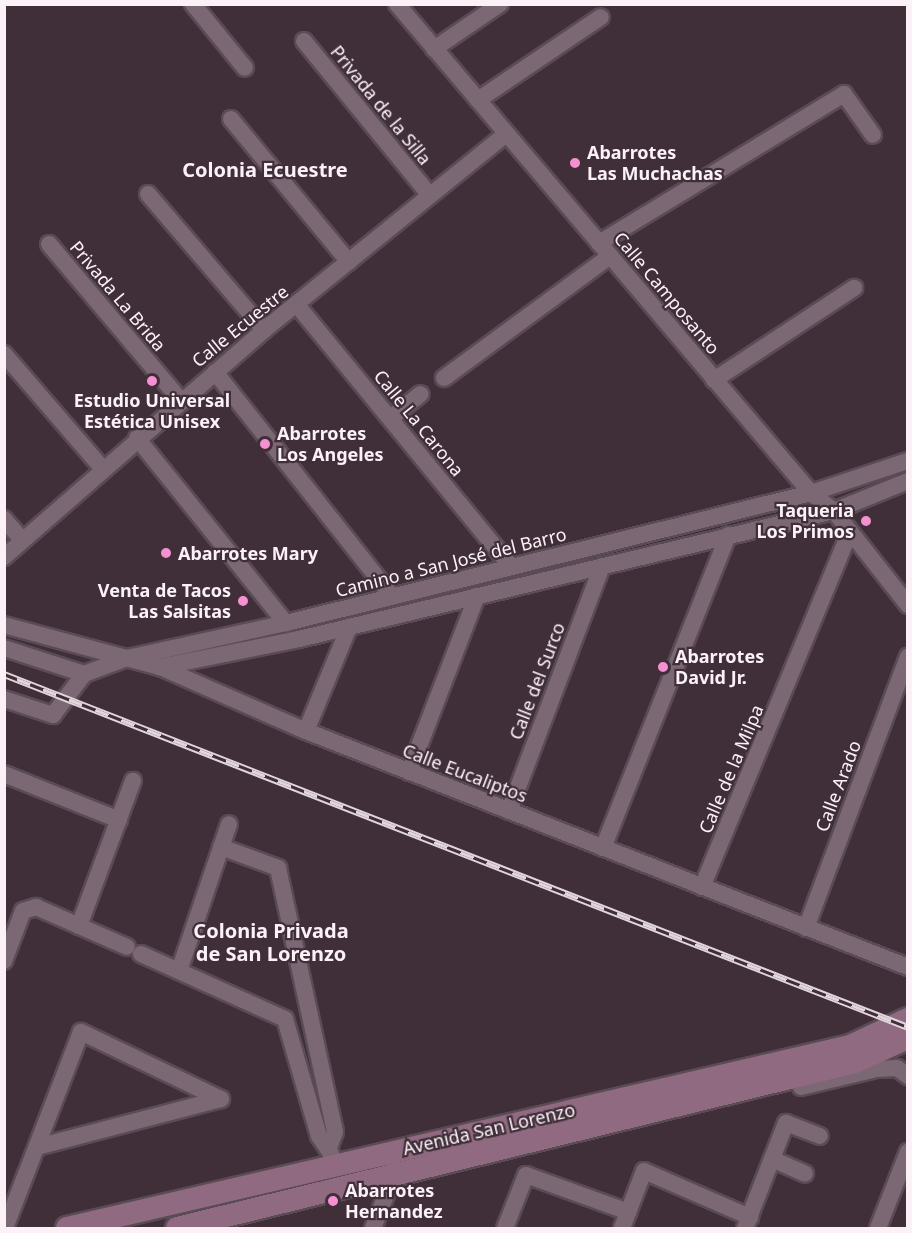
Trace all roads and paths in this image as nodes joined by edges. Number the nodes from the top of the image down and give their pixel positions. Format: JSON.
{"nodes":[{"id":1,"x":193,"y":4,"type":"edge"},
{"id":2,"x":397,"y":4,"type":"edge"},
{"id":3,"x":495,"y":6,"type":"edge"},
{"id":4,"x":601,"y":17,"type":"dead end"},
{"id":5,"x":304,"y":41,"type":"dead end"},
{"id":6,"x":434,"y":49,"type":"junction"},
{"id":7,"x":245,"y":69,"type":"dead end"},
{"id":8,"x":478,"y":100,"type":"junction"},
{"id":9,"x":231,"y":119,"type":"dead end"},
{"id":10,"x":506,"y":134,"type":"junction"},
{"id":11,"x":873,"y":135,"type":"dead end"},
{"id":12,"x":148,"y":194,"type":"dead end"},
{"id":13,"x":429,"y":194,"type":"junction"},
{"id":14,"x":49,"y":244,"type":"dead end"},
{"id":15,"x":604,"y":249,"type":"junction"},
{"id":16,"x":349,"y":262,"type":"junction"},
{"id":17,"x":854,"y":288,"type":"dead end"},
{"id":18,"x":297,"y":305,"type":"junction"},
{"id":19,"x":264,"y":330,"type":"junction"},
{"id":20,"x":4,"y":354,"type":"edge"},
{"id":21,"x":215,"y":372,"type":"junction"},
{"id":22,"x":444,"y":378,"type":"dead end"},
{"id":23,"x":714,"y":380,"type":"junction"},
{"id":24,"x":421,"y":394,"type":"dead end"},
{"id":25,"x":181,"y":400,"type":"junction"},
{"id":26,"x":391,"y":418,"type":"junction"},
{"id":27,"x":137,"y":438,"type":"junction"},
{"id":28,"x":908,"y":461,"type":"edge"},
{"id":29,"x":102,"y":468,"type":"junction"},
{"id":30,"x":908,"y":481,"type":"edge"},
{"id":31,"x":811,"y":494,"type":"junction"},
{"id":32,"x":834,"y":511,"type":"junction"},
{"id":33,"x":4,"y":519,"type":"edge"},
{"id":34,"x":850,"y":532,"type":"junction"},
{"id":35,"x":728,"y":535,"type":"junction"},
{"id":36,"x":22,"y":540,"type":"junction"},
{"id":37,"x":4,"y":556,"type":"edge"},
{"id":38,"x":511,"y":566,"type":"junction"},
{"id":39,"x":602,"y":566,"type":"junction"},
{"id":40,"x":392,"y":596,"type":"junction"},
{"id":41,"x":477,"y":596,"type":"junction"},
{"id":42,"x":908,"y":605,"type":"edge"},
{"id":43,"x":286,"y":623,"type":"junction"},
{"id":44,"x":4,"y":625,"type":"edge"},
{"id":45,"x":349,"y":627,"type":"junction"},
{"id":46,"x":4,"y":648,"type":"edge"},
{"id":47,"x":908,"y":657,"type":"edge"},
{"id":48,"x":127,"y":658,"type":"junction"},
{"id":49,"x":160,"y":667,"type":"junction"},
{"id":50,"x":84,"y":675,"type":"junction"},
{"id":51,"x":4,"y":699,"type":"edge"},
{"id":52,"x":306,"y":731,"type":"junction"},
{"id":53,"x":409,"y":772,"type":"junction"},
{"id":54,"x":4,"y":774,"type":"edge"},
{"id":55,"x":133,"y":781,"type":"dead end"},
{"id":56,"x":509,"y":811,"type":"junction"},
{"id":57,"x":119,"y":820,"type":"junction"},
{"id":58,"x":229,"y":824,"type":"dead end"},
{"id":59,"x":221,"y":847,"type":"junction"},
{"id":60,"x":603,"y":848,"type":"junction"},
{"id":61,"x":702,"y":887,"type":"junction"},
{"id":62,"x":79,"y":926,"type":"junction"},
{"id":63,"x":806,"y":928,"type":"junction"},
{"id":64,"x":906,"y":961,"type":"edge"},
{"id":65,"x":4,"y":962,"type":"edge"},
{"id":66,"x":179,"y":971,"type":"junction"},
{"id":67,"x":312,"y":1011,"type":"junction"},
{"id":68,"x":285,"y":1019,"type":"junction"},
{"id":69,"x":908,"y":1019,"type":"edge"},
{"id":70,"x":908,"y":1038,"type":"edge"},
{"id":71,"x":775,"y":1074,"type":"junction"},
{"id":72,"x":908,"y":1076,"type":"edge"},
{"id":73,"x":753,"y":1088,"type":"junction"},
{"id":74,"x":820,"y":1136,"type":"dead end"},
{"id":75,"x":38,"y":1147,"type":"junction"},
{"id":76,"x":389,"y":1152,"type":"junction"},
{"id":77,"x":908,"y":1152,"type":"edge"},
{"id":78,"x":331,"y":1156,"type":"junction"},
{"id":79,"x":772,"y":1159,"type":"junction"},
{"id":80,"x":805,"y":1174,"type":"dead end"},
{"id":81,"x":394,"y":1175,"type":"junction"},
{"id":82,"x":628,"y":1212,"type":"junction"},
{"id":83,"x":748,"y":1223,"type":"edge"},
{"id":84,"x":76,"y":1227,"type":"edge"},
{"id":85,"x":5,"y":1228,"type":"edge"},
{"id":86,"x":177,"y":1228,"type":"edge"},
{"id":87,"x":373,"y":1228,"type":"edge"},
{"id":88,"x":505,"y":1228,"type":"edge"},
{"id":89,"x":622,"y":1228,"type":"edge"},
{"id":90,"x":878,"y":1228,"type":"edge"}],
"edges":[{"from":1,"to":7,"type":"street"},
{"from":2,"to":6,"type":"street","name":"Calle Camposanto"},
{"from":3,"to":6,"type":"street"},
{"from":4,"to":8,"type":"street"},
{"from":5,"to":13,"type":"street","name":"Privada de la Silla"},
{"from":6,"to":8,"type":"street","name":"Calle Camposanto"},
{"from":8,"to":10,"type":"street","name":"Calle Camposanto"},
{"from":9,"to":16,"type":"street"},
{"from":10,"to":13,"type":"street","name":"Calle Ecuestre"},
{"from":10,"to":15,"type":"street","name":"Calle Camposanto"},
{"from":11,"to":15,"type":"street"},
{"from":12,"to":19,"type":"street"},
{"from":13,"to":16,"type":"street","name":"Calle Ecuestre"},
{"from":14,"to":25,"type":"street","name":"Privada La Brida"},
{"from":15,"to":22,"type":"street"},
{"from":15,"to":23,"type":"street","name":"Calle Camposanto"},
{"from":16,"to":18,"type":"street","name":"Calle Ecuestre"},
{"from":17,"to":23,"type":"street"},
{"from":18,"to":19,"type":"street","name":"Calle Ecuestre"},
{"from":18,"to":26,"type":"street","name":"Calle La Carona"},
{"from":19,"to":21,"type":"street","name":"Calle Ecuestre"},
{"from":20,"to":29,"type":"street"},
{"from":21,"to":25,"type":"street","name":"Calle Ecuestre"},
{"from":21,"to":40,"type":"street"},
{"from":23,"to":31,"type":"street","name":"Calle Camposanto"},
{"from":24,"to":26,"type":"street"},
{"from":25,"to":27,"type":"street","name":"Calle Ecuestre"},
{"from":26,"to":38,"type":"street","name":"Calle La Carona"},
{"from":27,"to":29,"type":"street","name":"Calle Ecuestre"},
{"from":27,"to":43,"type":"street"},
{"from":28,"to":31,"type":"street","name":"Camino a San José del Barro"},
{"from":29,"to":36,"type":"street","name":"Calle Ecuestre"},
{"from":30,"to":32,"type":"street"},
{"from":31,"to":32,"type":"street","name":"Calle Camposanto"},
{"from":31,"to":38,"type":"street","name":"Camino a San José del Barro"},
{"from":32,"to":34,"type":"street","name":"Calle Camposanto"},
{"from":32,"to":35,"type":"street"},
{"from":33,"to":36,"type":"street"},
{"from":34,"to":42,"type":"street","name":"Calle Camposanto"},
{"from":34,"to":61,"type":"street","name":"Calle de la Milpa"},
{"from":35,"to":39,"type":"street"},
{"from":35,"to":60,"type":"street"},
{"from":36,"to":37,"type":"street","name":"Calle Ecuestre"},
{"from":38,"to":40,"type":"street","name":"Camino a San José del Barro"},
{"from":39,"to":41,"type":"street"},
{"from":39,"to":56,"type":"street","name":"Calle del Surco"},
{"from":40,"to":43,"type":"street","name":"Camino a San José del Barro"},
{"from":41,"to":45,"type":"street"},
{"from":41,"to":53,"type":"street"},
{"from":43,"to":48,"type":"street","name":"Camino a San José del Barro"},
{"from":44,"to":48,"type":"street","name":"Calle Eucaliptos"},
{"from":45,"to":49,"type":"street"},
{"from":45,"to":52,"type":"street"},
{"from":46,"to":50,"type":"street"},
{"from":47,"to":63,"type":"street","name":"Calle Arado"},
{"from":48,"to":49,"type":"street","name":"Calle Eucaliptos"},
{"from":48,"to":50,"type":"street","name":"Camino a San José del Barro"},
{"from":49,"to":52,"type":"street","name":"Calle Eucaliptos"},
{"from":50,"to":51,"type":"street"},
{"from":52,"to":53,"type":"street","name":"Calle Eucaliptos"},
{"from":53,"to":56,"type":"street","name":"Calle Eucaliptos"},
{"from":54,"to":57,"type":"street"},
{"from":55,"to":57,"type":"street"},
{"from":56,"to":60,"type":"street","name":"Calle Eucaliptos"},
{"from":57,"to":62,"type":"street"},
{"from":58,"to":59,"type":"street"},
{"from":59,"to":66,"type":"street"},
{"from":59,"to":67,"type":"street"},
{"from":60,"to":61,"type":"street","name":"Calle Eucaliptos"},
{"from":61,"to":63,"type":"street","name":"Calle Eucaliptos"},
{"from":62,"to":65,"type":"street"},
{"from":62,"to":66,"type":"street"},
{"from":63,"to":64,"type":"street","name":"Calle Eucaliptos"},
{"from":66,"to":68,"type":"street"},
{"from":67,"to":68,"type":"street"},
{"from":67,"to":78,"type":"street"},
{"from":68,"to":78,"type":"street"},
{"from":69,"to":71,"type":"street","name":"Avenida San Lorenzo"},
{"from":70,"to":71,"type":"street","name":"Avenida San Lorenzo"},
{"from":71,"to":73,"type":"street","name":"Avenida San Lorenzo"},
{"from":71,"to":76,"type":"street","name":"Avenida San Lorenzo"},
{"from":72,"to":73,"type":"street","name":"Avenida San Lorenzo"},
{"from":73,"to":81,"type":"street","name":"Avenida San Lorenzo"},
{"from":74,"to":79,"type":"street"},
{"from":75,"to":75,"type":"street"},
{"from":75,"to":85,"type":"street"},
{"from":76,"to":78,"type":"street","name":"Avenida San Lorenzo"},
{"from":76,"to":81,"type":"street"},
{"from":77,"to":90,"type":"street"},
{"from":78,"to":84,"type":"street","name":"Avenida San Lorenzo"},
{"from":79,"to":80,"type":"street"},
{"from":79,"to":83,"type":"street"},
{"from":81,"to":86,"type":"street","name":"Avenida San Lorenzo"},
{"from":81,"to":87,"type":"street"},
{"from":82,"to":83,"type":"street"},
{"from":82,"to":88,"type":"street"},
{"from":82,"to":89,"type":"street"}]}
